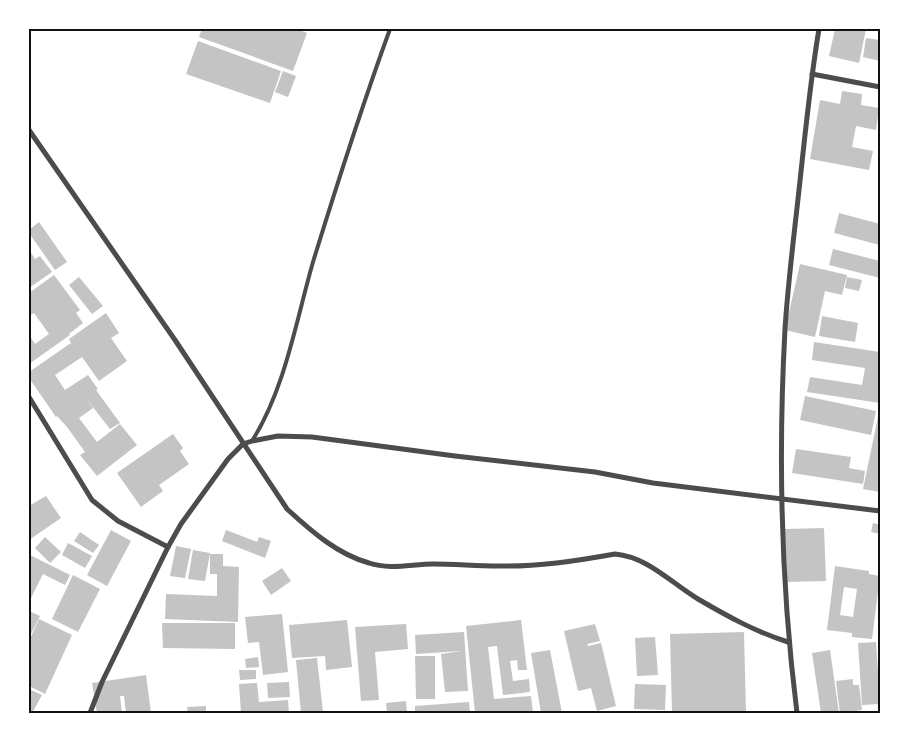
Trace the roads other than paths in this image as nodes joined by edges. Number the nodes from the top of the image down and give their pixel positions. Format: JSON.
{"nodes":[{"id":1,"x":390,"y":29,"type":"edge"},
{"id":2,"x":819,"y":29,"type":"edge"},
{"id":3,"x":812,"y":74,"type":"junction"},
{"id":4,"x":880,"y":87,"type":"edge"},
{"id":5,"x":29,"y":130,"type":"edge"},
{"id":6,"x":29,"y":397,"type":"edge"},
{"id":7,"x":252,"y":441,"type":"junction"},
{"id":8,"x":243,"y":444,"type":"junction"},
{"id":9,"x":782,"y":498,"type":"junction"},
{"id":10,"x":880,"y":511,"type":"edge"},
{"id":11,"x":168,"y":547,"type":"junction"},
{"id":12,"x":788,"y":642,"type":"junction"},
{"id":13,"x":90,"y":713,"type":"edge"},
{"id":14,"x":796,"y":713,"type":"edge"}],
"edges":[{"from":1,"to":7,"type":"lane"},
{"from":2,"to":3,"type":"street"},
{"from":3,"to":4,"type":"street"},
{"from":3,"to":9,"type":"street"},
{"from":5,"to":8,"type":"street"},
{"from":6,"to":11,"type":"street"},
{"from":7,"to":8,"type":"street"},
{"from":7,"to":9,"type":"street"},
{"from":8,"to":11,"type":"street"},
{"from":8,"to":12,"type":"street"},
{"from":9,"to":10,"type":"street"},
{"from":9,"to":12,"type":"street"},
{"from":11,"to":13,"type":"street"},
{"from":12,"to":14,"type":"street"}]}
